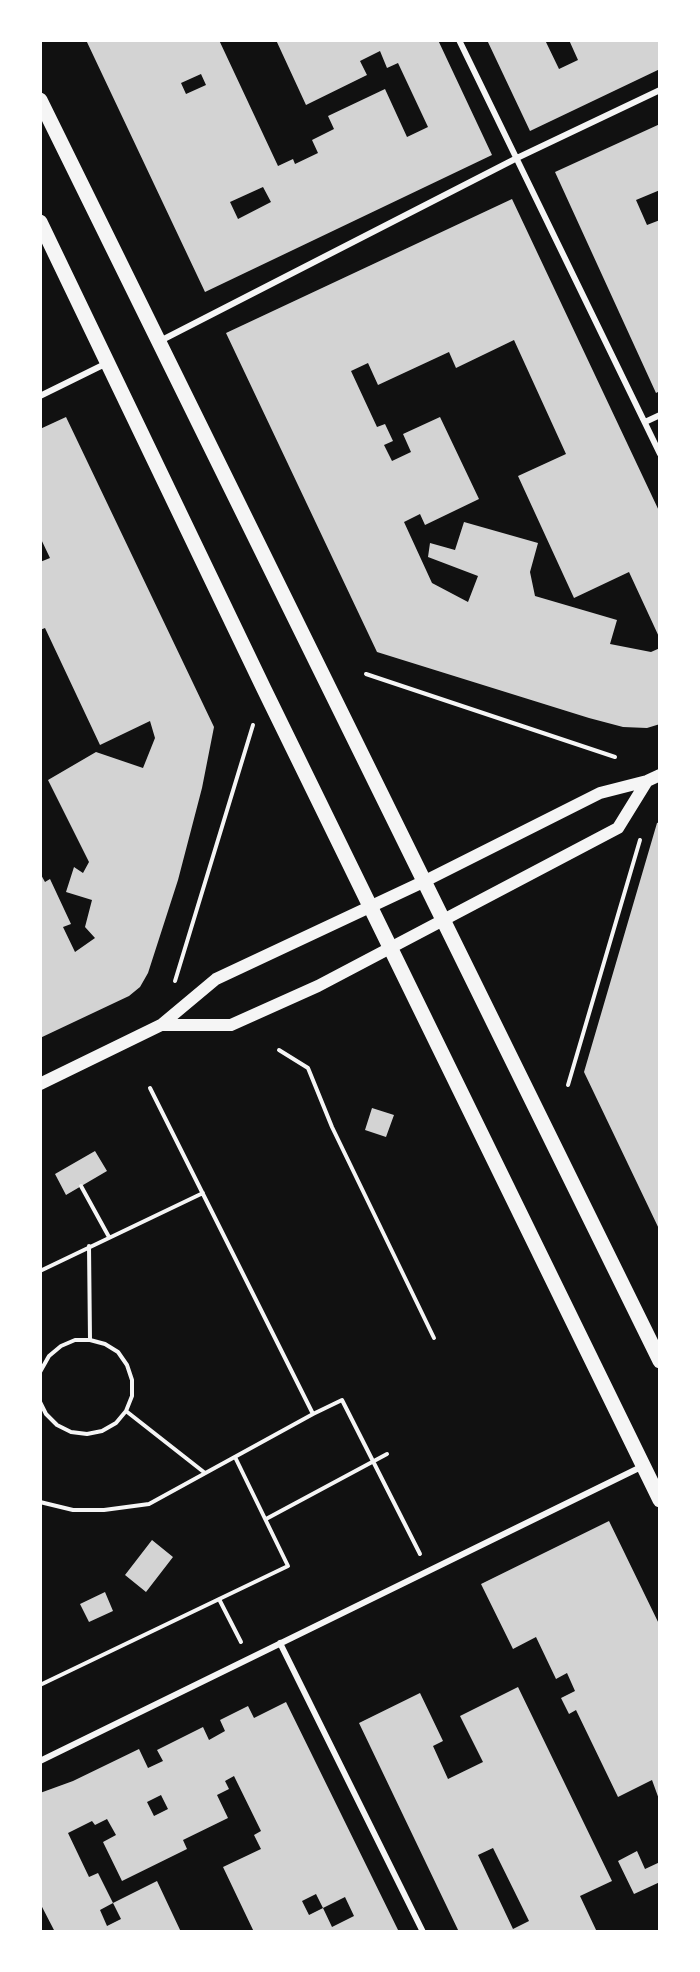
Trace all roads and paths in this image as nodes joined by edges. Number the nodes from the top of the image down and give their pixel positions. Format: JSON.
{"nodes":[{"id":1,"x":459,"y":40,"type":"edge"},
{"id":2,"x":660,"y":90,"type":"edge"},
{"id":3,"x":40,"y":100,"type":"edge"},
{"id":4,"x":517,"y":158,"type":"junction"},
{"id":5,"x":40,"y":222,"type":"edge"},
{"id":6,"x":160,"y":341,"type":"junction"},
{"id":7,"x":108,"y":363,"type":"junction"},
{"id":8,"x":40,"y":396,"type":"edge"},
{"id":9,"x":660,"y":415,"type":"edge"},
{"id":10,"x":645,"y":422,"type":"junction"},
{"id":11,"x":660,"y":454,"type":"edge"},
{"id":12,"x":366,"y":674,"type":"dead end"},
{"id":13,"x":264,"y":689,"type":"junction"},
{"id":14,"x":615,"y":757,"type":"dead end"},
{"id":15,"x":660,"y":775,"type":"edge"},
{"id":16,"x":647,"y":781,"type":"junction"},
{"id":17,"x":642,"y":836,"type":"dead end"},
{"id":18,"x":425,"y":880,"type":"junction"},
{"id":19,"x":370,"y":907,"type":"junction"},
{"id":20,"x":445,"y":919,"type":"junction"},
{"id":21,"x":390,"y":949,"type":"junction"},
{"id":22,"x":161,"y":1025,"type":"junction"},
{"id":23,"x":279,"y":1050,"type":"dead end"},
{"id":24,"x":40,"y":1084,"type":"edge"},
{"id":25,"x":568,"y":1085,"type":"dead end"},
{"id":26,"x":150,"y":1088,"type":"dead end"},
{"id":27,"x":81,"y":1186,"type":"dead end"},
{"id":28,"x":202,"y":1193,"type":"junction"},
{"id":29,"x":109,"y":1237,"type":"junction"},
{"id":30,"x":89,"y":1246,"type":"junction"},
{"id":31,"x":40,"y":1271,"type":"edge"},
{"id":32,"x":434,"y":1338,"type":"dead end"},
{"id":33,"x":90,"y":1340,"type":"junction"},
{"id":34,"x":660,"y":1361,"type":"edge"},
{"id":35,"x":40,"y":1371,"type":"edge"},
{"id":36,"x":40,"y":1402,"type":"edge"},
{"id":37,"x":42,"y":1408,"type":"edge"},
{"id":38,"x":126,"y":1411,"type":"junction"},
{"id":39,"x":314,"y":1414,"type":"junction"},
{"id":40,"x":387,"y":1454,"type":"dead end"},
{"id":41,"x":235,"y":1456,"type":"junction"},
{"id":42,"x":375,"y":1461,"type":"junction"},
{"id":43,"x":643,"y":1466,"type":"junction"},
{"id":44,"x":205,"y":1473,"type":"junction"},
{"id":45,"x":660,"y":1500,"type":"edge"},
{"id":46,"x":40,"y":1502,"type":"edge"},
{"id":47,"x":266,"y":1520,"type":"junction"},
{"id":48,"x":429,"y":1571,"type":"junction"},
{"id":49,"x":219,"y":1599,"type":"junction"},
{"id":50,"x":280,"y":1643,"type":"junction"},
{"id":51,"x":249,"y":1659,"type":"junction"},
{"id":52,"x":40,"y":1685,"type":"edge"},
{"id":53,"x":40,"y":1761,"type":"edge"},
{"id":54,"x":423,"y":1932,"type":"edge"}],
"edges":[{"from":1,"to":4,"type":"street"},
{"from":2,"to":4,"type":"street"},
{"from":3,"to":6,"type":"main road"},
{"from":4,"to":6,"type":"street"},
{"from":4,"to":10,"type":"street"},
{"from":5,"to":7,"type":"main road"},
{"from":6,"to":18,"type":"main road"},
{"from":7,"to":8,"type":"street"},
{"from":7,"to":13,"type":"main road"},
{"from":9,"to":10,"type":"street"},
{"from":10,"to":11,"type":"street"},
{"from":12,"to":14,"type":"path"},
{"from":13,"to":19,"type":"main road"},
{"from":13,"to":22,"type":"path"},
{"from":15,"to":16,"type":"main road"},
{"from":16,"to":18,"type":"main road"},
{"from":16,"to":20,"type":"main road"},
{"from":17,"to":25,"type":"path"},
{"from":18,"to":19,"type":"main road"},
{"from":18,"to":20,"type":"main road"},
{"from":19,"to":21,"type":"main road"},
{"from":19,"to":22,"type":"main road"},
{"from":20,"to":21,"type":"main road"},
{"from":20,"to":34,"type":"main road"},
{"from":21,"to":22,"type":"main road"},
{"from":21,"to":43,"type":"main road"},
{"from":22,"to":24,"type":"main road"},
{"from":23,"to":32,"type":"path"},
{"from":26,"to":28,"type":"path"},
{"from":27,"to":29,"type":"path"},
{"from":28,"to":29,"type":"path"},
{"from":28,"to":39,"type":"path"},
{"from":29,"to":30,"type":"path"},
{"from":30,"to":31,"type":"path"},
{"from":30,"to":33,"type":"path"},
{"from":33,"to":35,"type":"path"},
{"from":33,"to":38,"type":"path"},
{"from":36,"to":37,"type":"path"},
{"from":37,"to":38,"type":"path"},
{"from":38,"to":44,"type":"path"},
{"from":39,"to":41,"type":"path"},
{"from":39,"to":42,"type":"path"},
{"from":40,"to":42,"type":"path"},
{"from":41,"to":44,"type":"path"},
{"from":41,"to":47,"type":"path"},
{"from":42,"to":47,"type":"path"},
{"from":42,"to":48,"type":"path"},
{"from":43,"to":45,"type":"main road"},
{"from":43,"to":48,"type":"street"},
{"from":44,"to":46,"type":"path"},
{"from":47,"to":49,"type":"path"},
{"from":48,"to":50,"type":"street"},
{"from":49,"to":51,"type":"path"},
{"from":49,"to":52,"type":"path"},
{"from":50,"to":51,"type":"street"},
{"from":50,"to":54,"type":"street"},
{"from":51,"to":53,"type":"street"}]}
